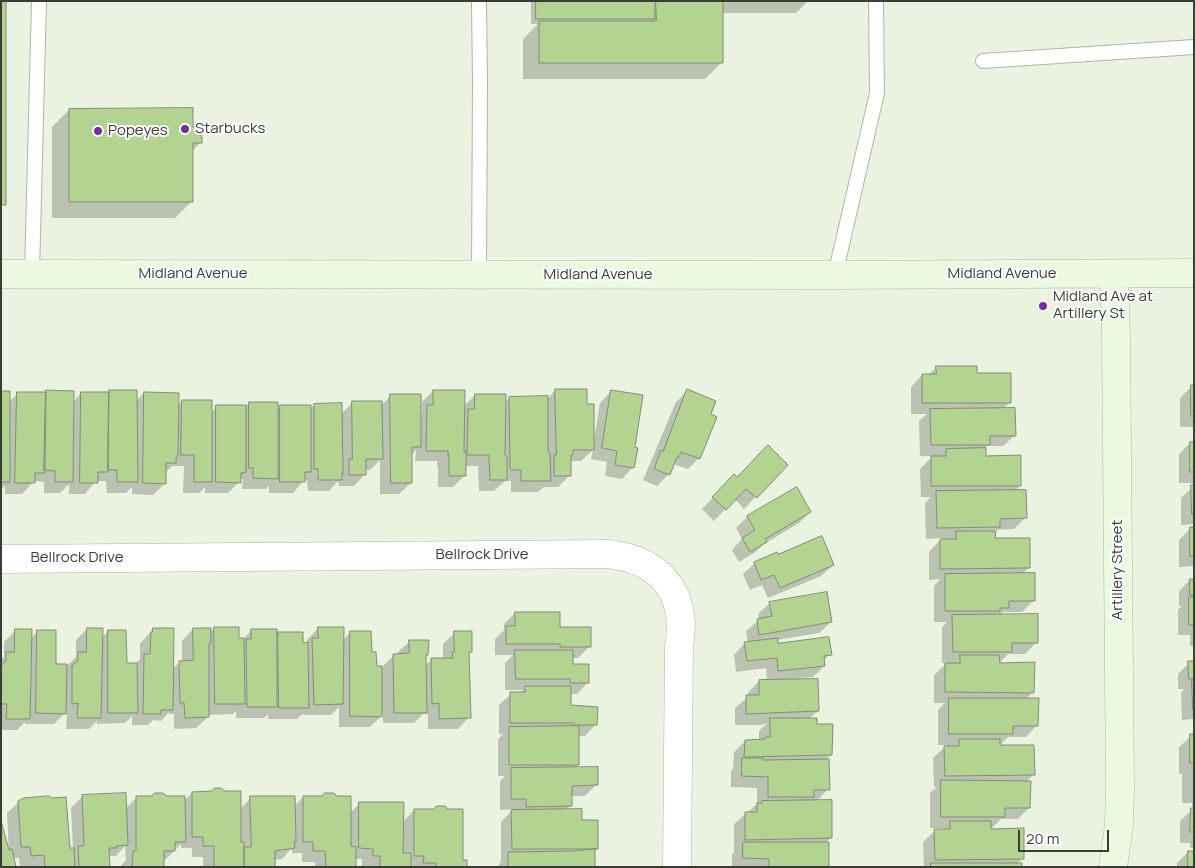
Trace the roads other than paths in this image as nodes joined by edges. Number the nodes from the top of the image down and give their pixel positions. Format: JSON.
{"nodes":[{"id":1,"x":38,"y":1,"type":"edge"},
{"id":2,"x":479,"y":1,"type":"edge"},
{"id":3,"x":876,"y":1,"type":"edge"},
{"id":4,"x":1194,"y":47,"type":"edge"},
{"id":5,"x":983,"y":61,"type":"dead end"},
{"id":6,"x":32,"y":273,"type":"junction"},
{"id":7,"x":1194,"y":273,"type":"edge"},
{"id":8,"x":1,"y":274,"type":"edge"},
{"id":9,"x":479,"y":274,"type":"junction"},
{"id":10,"x":1114,"y":274,"type":"junction"},
{"id":11,"x":836,"y":275,"type":"junction"},
{"id":12,"x":1,"y":559,"type":"edge"},
{"id":13,"x":677,"y":867,"type":"edge"},
{"id":14,"x":1113,"y":867,"type":"edge"}],
"edges":[{"from":1,"to":6,"type":"lane"},
{"from":2,"to":9,"type":"lane"},
{"from":3,"to":11,"type":"lane"},
{"from":4,"to":5,"type":"lane"},
{"from":6,"to":8,"type":"main road","name":"Midland Avenue"},
{"from":6,"to":9,"type":"main road","name":"Midland Avenue"},
{"from":7,"to":10,"type":"main road","name":"Midland Avenue"},
{"from":9,"to":11,"type":"main road","name":"Midland Avenue"},
{"from":10,"to":11,"type":"main road","name":"Midland Avenue"},
{"from":10,"to":14,"type":"main road","name":"Artillery Street"},
{"from":12,"to":13,"type":"street","name":"Bellrock Drive"}]}
